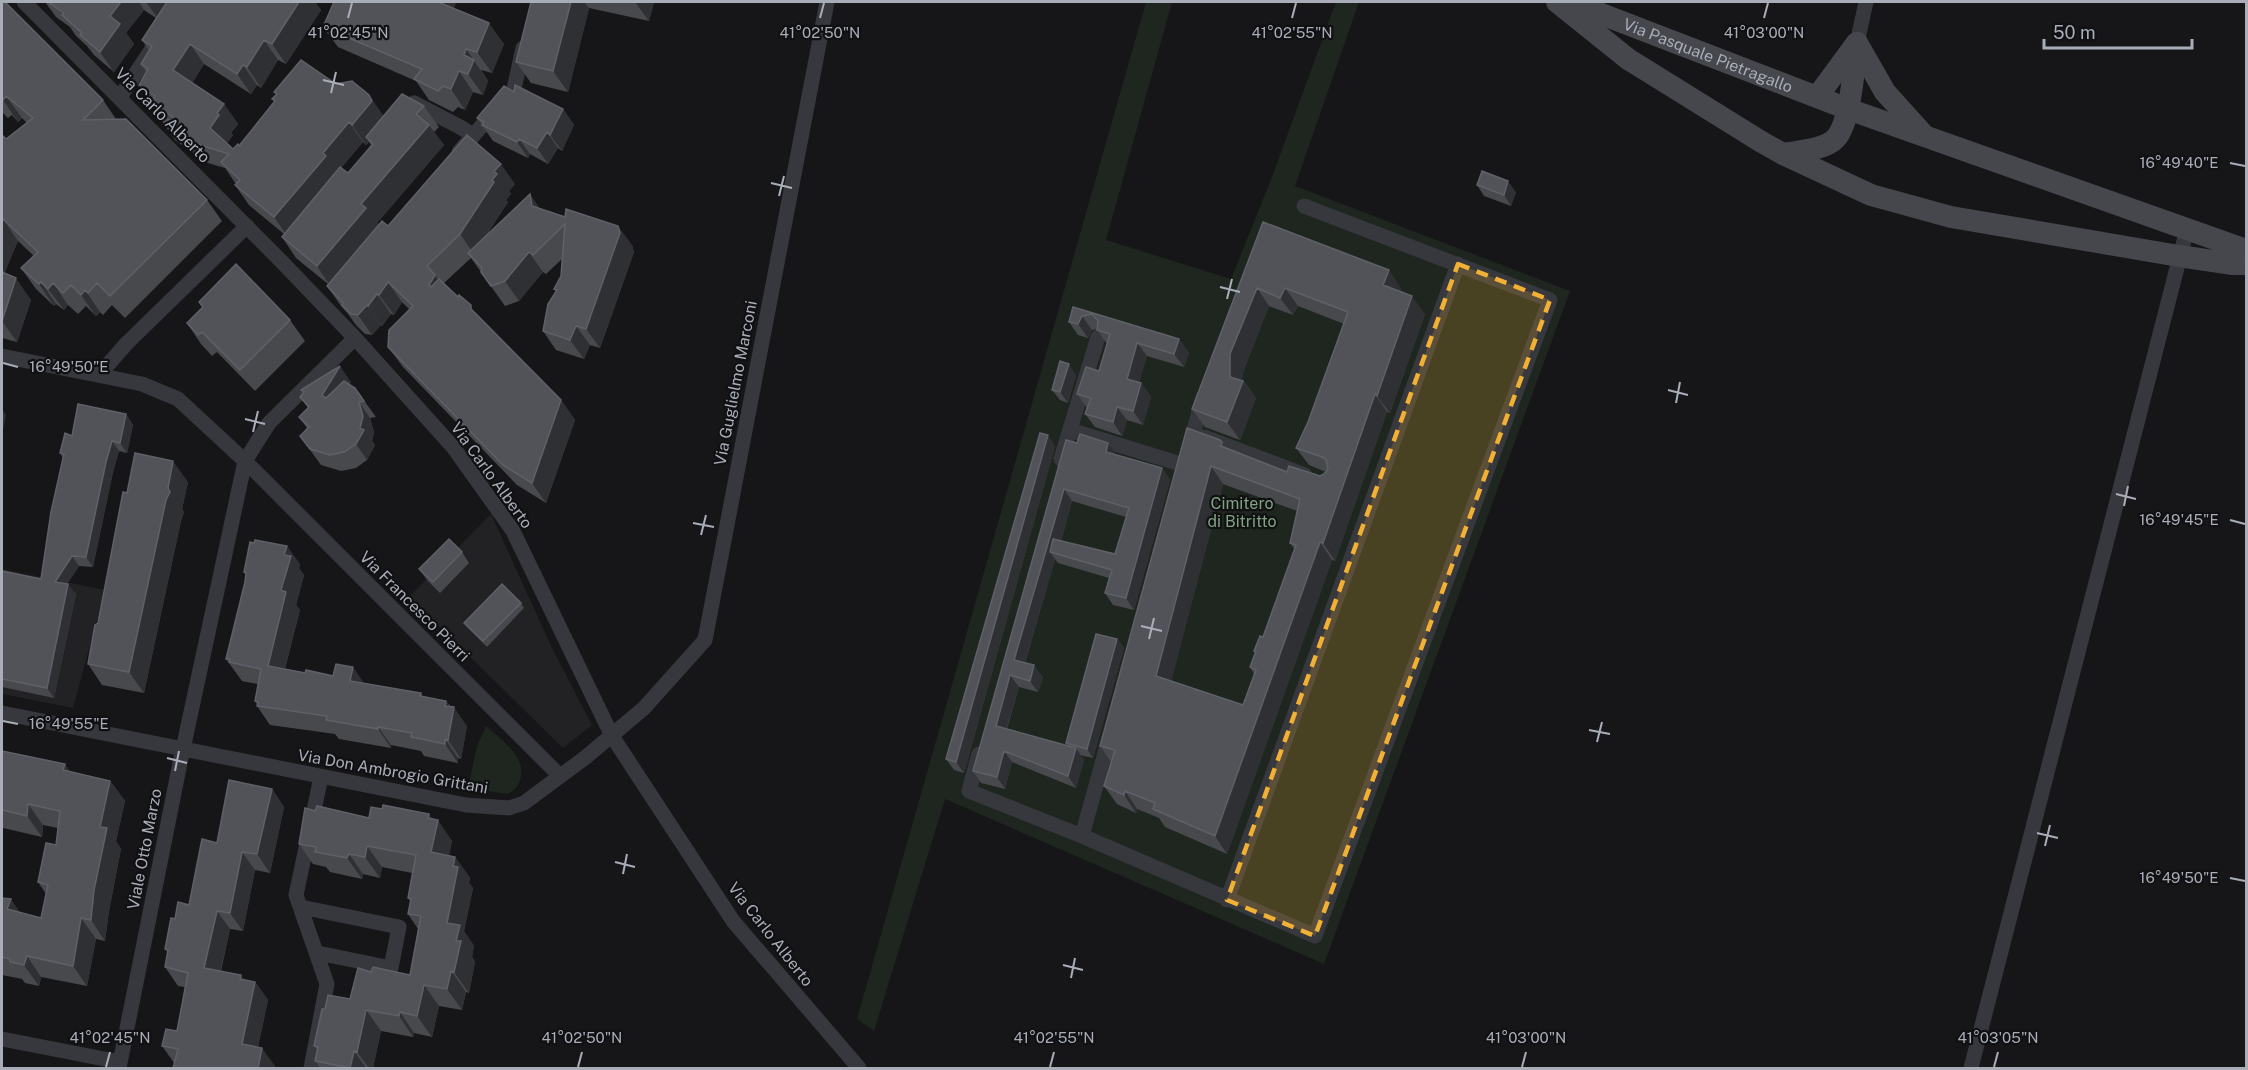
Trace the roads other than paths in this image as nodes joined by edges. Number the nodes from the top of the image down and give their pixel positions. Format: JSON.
{"nodes":[{"id":1,"x":24,"y":2,"type":"edge"},
{"id":2,"x":827,"y":2,"type":"edge"},
{"id":3,"x":1557,"y":2,"type":"edge"},
{"id":4,"x":1570,"y":2,"type":"edge"},
{"id":5,"x":1866,"y":2,"type":"edge"},
{"id":6,"x":526,"y":34,"type":"edge"},
{"id":7,"x":158,"y":40,"type":"edge"},
{"id":8,"x":1857,"y":43,"type":"junction"},
{"id":9,"x":120,"y":97,"type":"junction"},
{"id":10,"x":1816,"y":97,"type":"junction"},
{"id":11,"x":1848,"y":109,"type":"junction"},
{"id":12,"x":399,"y":121,"type":"edge"},
{"id":13,"x":473,"y":135,"type":"junction"},
{"id":14,"x":1925,"y":137,"type":"junction"},
{"id":15,"x":1783,"y":154,"type":"junction"},
{"id":16,"x":450,"y":163,"type":"edge"},
{"id":17,"x":1304,"y":206,"type":"dead end"},
{"id":18,"x":247,"y":226,"type":"junction"},
{"id":19,"x":2187,"y":229,"type":"junction"},
{"id":20,"x":2247,"y":249,"type":"edge"},
{"id":21,"x":2179,"y":256,"type":"junction"},
{"id":22,"x":1458,"y":264,"type":"junction"},
{"id":23,"x":2247,"y":264,"type":"edge"},
{"id":24,"x":1098,"y":337,"type":"edge"},
{"id":25,"x":355,"y":338,"type":"junction"},
{"id":26,"x":2,"y":356,"type":"edge"},
{"id":27,"x":99,"y":375,"type":"junction"},
{"id":28,"x":1208,"y":379,"type":"edge"},
{"id":29,"x":1070,"y":430,"type":"junction"},
{"id":30,"x":1193,"y":433,"type":"junction"},
{"id":31,"x":245,"y":461,"type":"junction"},
{"id":32,"x":1057,"y":475,"type":"edge"},
{"id":33,"x":1320,"y":480,"type":"edge"},
{"id":34,"x":2,"y":713,"type":"edge"},
{"id":35,"x":1113,"y":724,"type":"edge"},
{"id":36,"x":985,"y":735,"type":"edge"},
{"id":37,"x":612,"y":736,"type":"junction"},
{"id":38,"x":183,"y":750,"type":"junction"},
{"id":39,"x":560,"y":776,"type":"junction"},
{"id":40,"x":321,"y":777,"type":"junction"},
{"id":41,"x":1082,"y":836,"type":"junction"},
{"id":42,"x":1227,"y":900,"type":"junction"},
{"id":43,"x":301,"y":907,"type":"junction"},
{"id":44,"x":318,"y":953,"type":"junction"},
{"id":45,"x":2,"y":1039,"type":"edge"},
{"id":46,"x":120,"y":1065,"type":"edge"},
{"id":47,"x":311,"y":1068,"type":"edge"},
{"id":48,"x":859,"y":1068,"type":"edge"},
{"id":49,"x":1971,"y":1068,"type":"edge"}],
"edges":[{"from":1,"to":9,"type":"street","name":"Via Carlo Alberto"},
{"from":2,"to":37,"type":"street","name":"Via Guglielmo Marconi"},
{"from":3,"to":15,"type":"main road"},
{"from":4,"to":10,"type":"main road","name":"Via Pasquale Pietragallo"},
{"from":5,"to":8,"type":"street"},
{"from":6,"to":13,"type":"street"},
{"from":7,"to":9,"type":"street"},
{"from":8,"to":10,"type":"main road"},
{"from":8,"to":11,"type":"main road"},
{"from":8,"to":14,"type":"main road"},
{"from":9,"to":18,"type":"street","name":"Via Carlo Alberto"},
{"from":10,"to":11,"type":"main road","name":"Via Pasquale Pietragallo"},
{"from":11,"to":14,"type":"main road","name":"Via Pasquale Pietragallo"},
{"from":11,"to":15,"type":"main road"},
{"from":12,"to":13,"type":"street"},
{"from":13,"to":16,"type":"street"},
{"from":14,"to":19,"type":"main road","name":"Via Pasquale Pietragallo"},
{"from":15,"to":21,"type":"main road"},
{"from":17,"to":22,"type":"street"},
{"from":18,"to":25,"type":"street","name":"Via Carlo Alberto"},
{"from":18,"to":27,"type":"street"},
{"from":19,"to":20,"type":"main road","name":"Via Pasquale Pietragallo"},
{"from":19,"to":21,"type":"street"},
{"from":21,"to":23,"type":"main road"},
{"from":21,"to":49,"type":"street"},
{"from":22,"to":42,"type":"street"},
{"from":22,"to":42,"type":"street"},
{"from":24,"to":29,"type":"street"},
{"from":25,"to":31,"type":"street"},
{"from":25,"to":37,"type":"street","name":"Via Carlo Alberto"},
{"from":26,"to":27,"type":"street","name":"Via Francesco Pierri"},
{"from":27,"to":31,"type":"street","name":"Via Francesco Pierri"},
{"from":28,"to":30,"type":"street"},
{"from":29,"to":30,"type":"street"},
{"from":29,"to":32,"type":"street"},
{"from":30,"to":33,"type":"street"},
{"from":31,"to":38,"type":"street","name":"Viale Otto Marzo"},
{"from":31,"to":39,"type":"street","name":"Via Francesco Pierri"},
{"from":34,"to":38,"type":"street","name":"Via Don Ambrogio Grittani"},
{"from":35,"to":41,"type":"street"},
{"from":36,"to":41,"type":"street"},
{"from":37,"to":39,"type":"street","name":"Via Don Ambrogio Grittani"},
{"from":37,"to":48,"type":"street","name":"Via Carlo Alberto"},
{"from":38,"to":40,"type":"street","name":"Via Don Ambrogio Grittani"},
{"from":38,"to":46,"type":"street","name":"Viale Otto Marzo"},
{"from":39,"to":40,"type":"street","name":"Via Don Ambrogio Grittani"},
{"from":40,"to":43,"type":"street"},
{"from":41,"to":42,"type":"street"},
{"from":43,"to":44,"type":"street"},
{"from":43,"to":44,"type":"street"},
{"from":44,"to":47,"type":"street"},
{"from":45,"to":46,"type":"street"}]}
